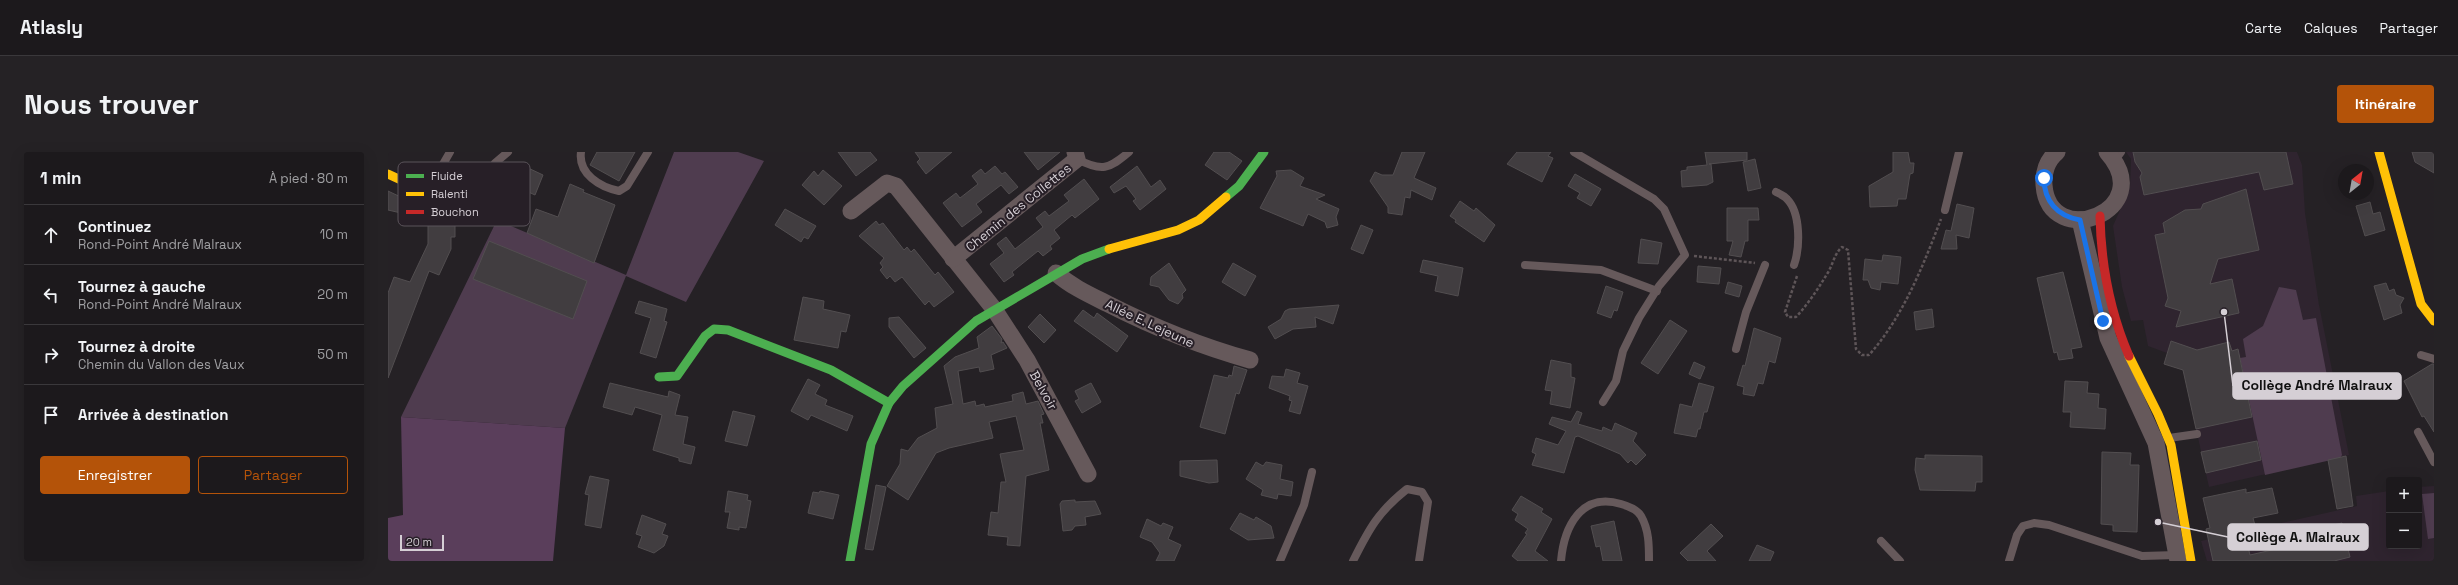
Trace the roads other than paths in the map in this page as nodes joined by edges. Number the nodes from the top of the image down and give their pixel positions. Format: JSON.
{"nodes":[{"id":1,"x":450,"y":152,"type":"edge"},
{"id":2,"x":508,"y":152,"type":"edge"},
{"id":3,"x":581,"y":152,"type":"edge"},
{"id":4,"x":648,"y":152,"type":"edge"},
{"id":5,"x":1129,"y":152,"type":"edge"},
{"id":6,"x":1264,"y":152,"type":"edge"},
{"id":7,"x":1574,"y":152,"type":"edge"},
{"id":8,"x":1959,"y":152,"type":"edge"},
{"id":9,"x":2057,"y":152,"type":"edge"},
{"id":10,"x":2379,"y":152,"type":"edge"},
{"id":11,"x":1076,"y":155,"type":"edge"},
{"id":12,"x":2114,"y":155,"type":"edge"},
{"id":13,"x":444,"y":162,"type":"edge"},
{"id":14,"x":496,"y":162,"type":"edge"},
{"id":15,"x":388,"y":174,"type":"edge"},
{"id":16,"x":398,"y":179,"type":"edge"},
{"id":17,"x":1776,"y":192,"type":"dead end"},
{"id":18,"x":1945,"y":210,"type":"road end"},
{"id":19,"x":851,"y":211,"type":"dead end"},
{"id":20,"x":2100,"y":216,"type":"junction"},
{"id":21,"x":2080,"y":220,"type":"junction"},
{"id":22,"x":952,"y":259,"type":"junction"},
{"id":23,"x":1525,"y":265,"type":"dead end"},
{"id":24,"x":1765,"y":265,"type":"road end"},
{"id":25,"x":1794,"y":266,"type":"road end"},
{"id":26,"x":1056,"y":273,"type":"junction"},
{"id":27,"x":1656,"y":291,"type":"junction"},
{"id":28,"x":994,"y":309,"type":"junction"},
{"id":29,"x":2434,"y":321,"type":"edge"},
{"id":30,"x":1736,"y":349,"type":"dead end"},
{"id":31,"x":2420,"y":355,"type":"dead end"},
{"id":32,"x":2434,"y":359,"type":"edge"},
{"id":33,"x":1250,"y":360,"type":"dead end"},
{"id":34,"x":659,"y":377,"type":"dead end"},
{"id":35,"x":1603,"y":402,"type":"dead end"},
{"id":36,"x":889,"y":403,"type":"junction"},
{"id":37,"x":2418,"y":432,"type":"dead end"},
{"id":38,"x":2197,"y":434,"type":"dead end"},
{"id":39,"x":2168,"y":438,"type":"junction"},
{"id":40,"x":2434,"y":462,"type":"edge"},
{"id":41,"x":1312,"y":472,"type":"dead end"},
{"id":42,"x":1088,"y":474,"type":"dead end"},
{"id":43,"x":1881,"y":541,"type":"dead end"},
{"id":44,"x":2182,"y":559,"type":"edge"},
{"id":45,"x":850,"y":561,"type":"edge"},
{"id":46,"x":1280,"y":561,"type":"edge"},
{"id":47,"x":1353,"y":561,"type":"edge"},
{"id":48,"x":1419,"y":561,"type":"edge"},
{"id":49,"x":1561,"y":561,"type":"edge"},
{"id":50,"x":1650,"y":561,"type":"edge"},
{"id":51,"x":1900,"y":561,"type":"edge"},
{"id":52,"x":2008,"y":561,"type":"edge"}],
"edges":[{"from":1,"to":13,"type":"lane"},
{"from":2,"to":14,"type":"lane"},
{"from":3,"to":4,"type":"lane"},
{"from":5,"to":11,"type":"lane"},
{"from":6,"to":26,"type":"street"},
{"from":7,"to":27,"type":"lane"},
{"from":8,"to":18,"type":"lane"},
{"from":9,"to":21,"type":"street"},
{"from":10,"to":29,"type":"street"},
{"from":11,"to":22,"type":"street","name":"Chemin des Collettes"},
{"from":12,"to":20,"type":"street"},
{"from":15,"to":16,"type":"street"},
{"from":17,"to":25,"type":"lane"},
{"from":19,"to":22,"type":"street","name":"Chemin des Collettes"},
{"from":20,"to":21,"type":"street"},
{"from":20,"to":39,"type":"street"},
{"from":21,"to":44,"type":"street"},
{"from":22,"to":28,"type":"street","name":"Chemin des Collettes"},
{"from":23,"to":27,"type":"lane"},
{"from":24,"to":30,"type":"lane"},
{"from":26,"to":28,"type":"street"},
{"from":26,"to":33,"type":"street","name":"Allée E. Lejeune"},
{"from":27,"to":35,"type":"lane"},
{"from":28,"to":36,"type":"street"},
{"from":28,"to":42,"type":"street","name":"Belvoir"},
{"from":31,"to":32,"type":"lane"},
{"from":34,"to":36,"type":"street"},
{"from":36,"to":45,"type":"street"},
{"from":37,"to":40,"type":"lane"},
{"from":38,"to":39,"type":"lane"},
{"from":39,"to":44,"type":"street"},
{"from":41,"to":46,"type":"lane"},
{"from":43,"to":51,"type":"lane"},
{"from":44,"to":52,"type":"lane"},
{"from":47,"to":48,"type":"lane"},
{"from":49,"to":50,"type":"lane"}]}
